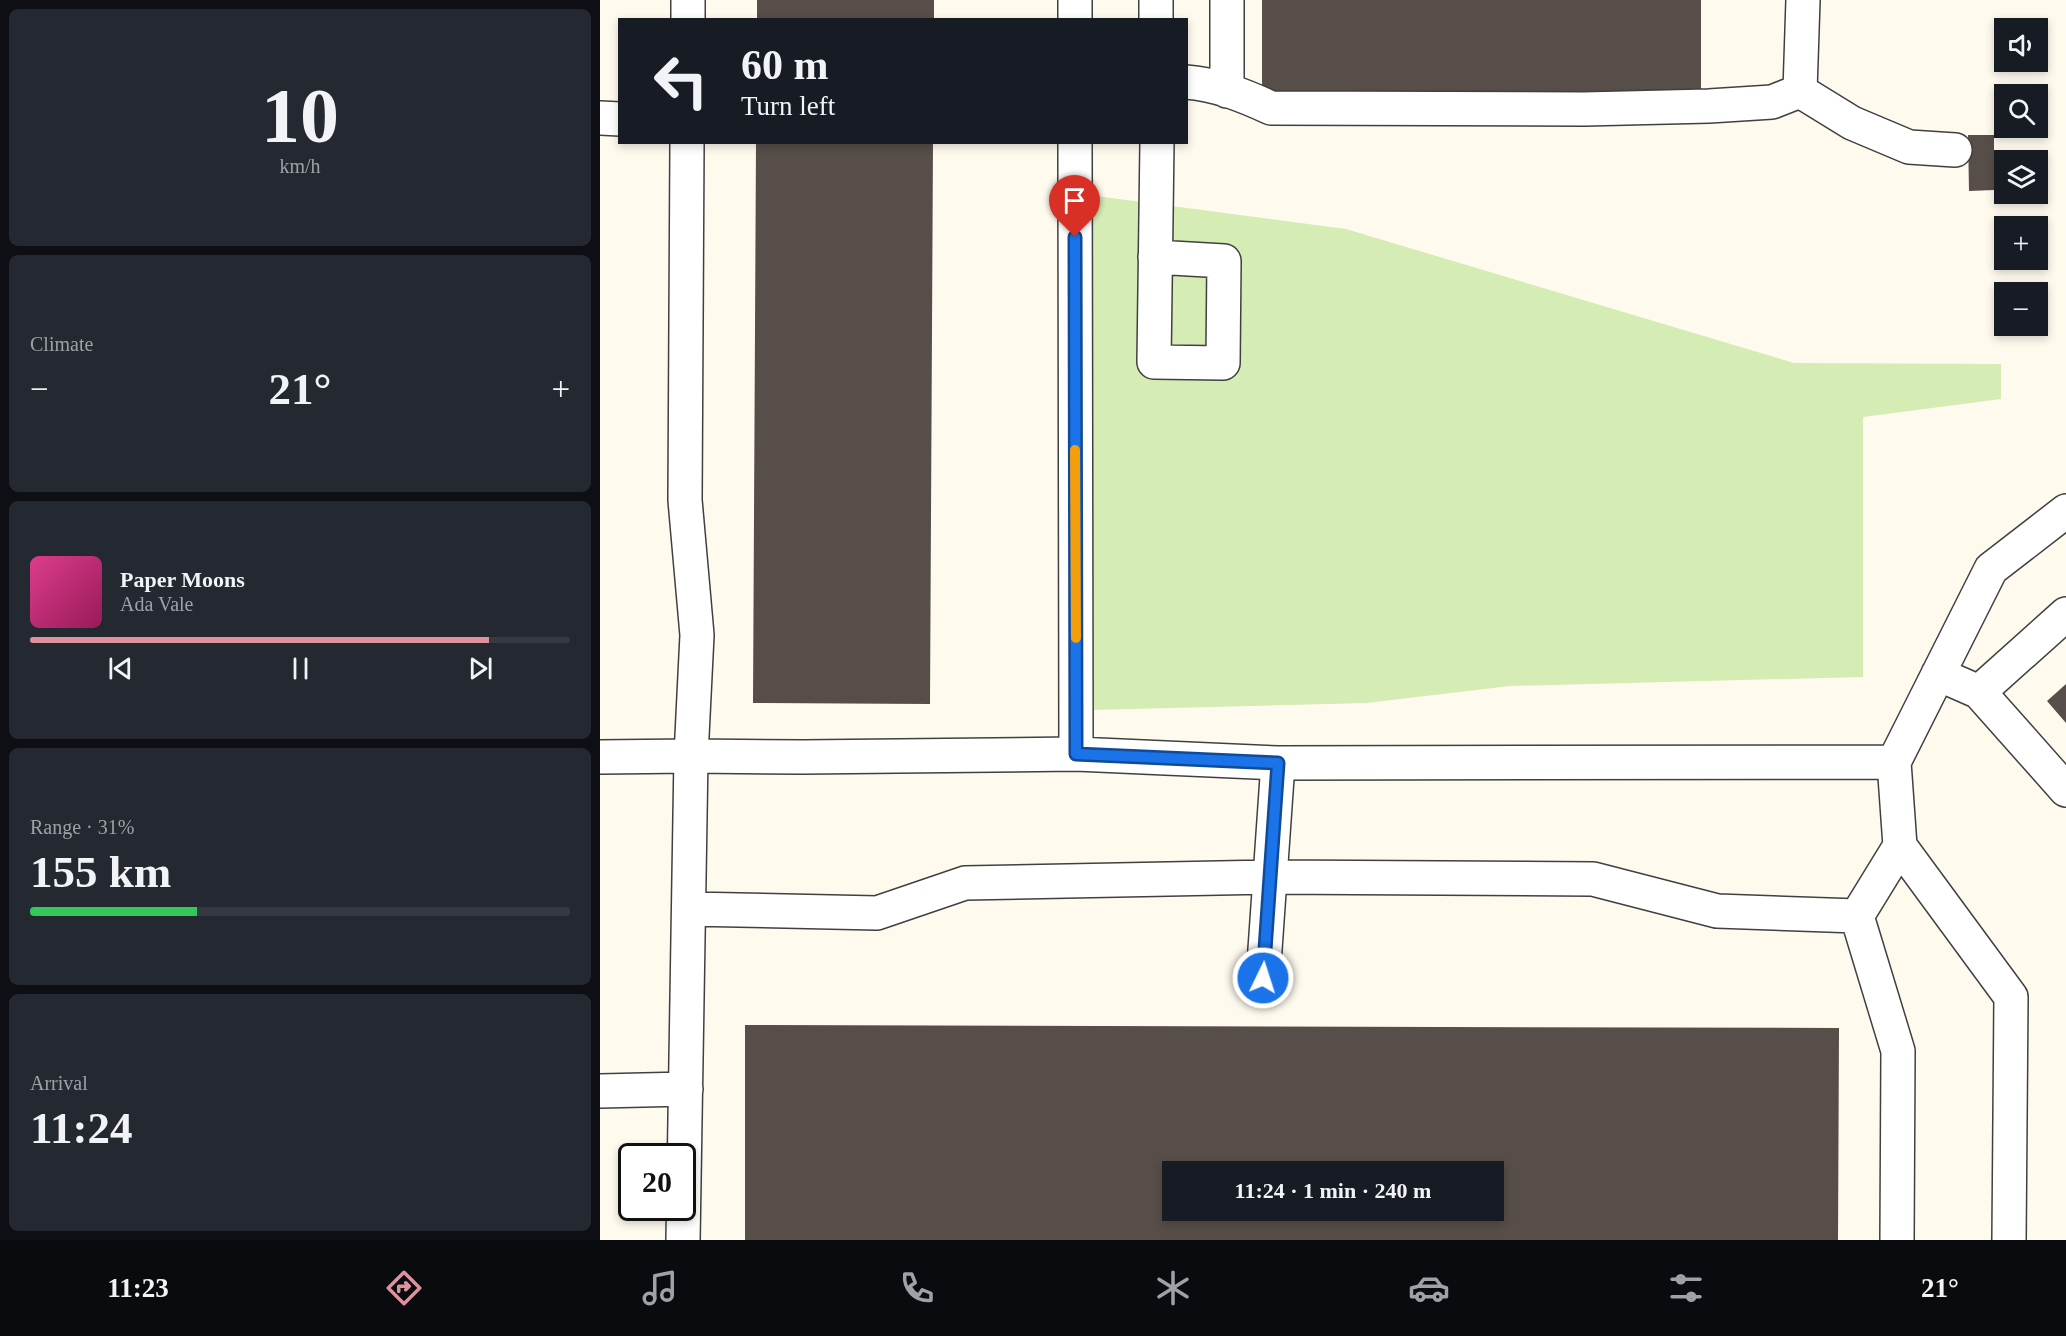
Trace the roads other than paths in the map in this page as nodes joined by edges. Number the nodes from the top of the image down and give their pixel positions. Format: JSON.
{"nodes":[{"id":1,"x":688,"y":0,"type":"edge"},
{"id":2,"x":1075,"y":0,"type":"edge"},
{"id":3,"x":1156,"y":0,"type":"edge"},
{"id":4,"x":1227,"y":0,"type":"edge"},
{"id":5,"x":1803,"y":0,"type":"edge"},
{"id":6,"x":688,"y":18,"type":"edge"},
{"id":7,"x":1075,"y":18,"type":"edge"},
{"id":8,"x":1156,"y":18,"type":"edge"},
{"id":9,"x":1188,"y":82,"type":"edge"},
{"id":10,"x":1227,"y":91,"type":"junction"},
{"id":11,"x":1800,"y":91,"type":"junction"},
{"id":12,"x":600,"y":118,"type":"edge"},
{"id":13,"x":618,"y":119,"type":"edge"},
{"id":14,"x":687,"y":144,"type":"edge"},
{"id":15,"x":1075,"y":144,"type":"edge"},
{"id":16,"x":1157,"y":144,"type":"edge"},
{"id":17,"x":1955,"y":150,"type":"dead end"},
{"id":18,"x":1155,"y":257,"type":"dead end"},
{"id":19,"x":2066,"y":511,"type":"edge"},
{"id":20,"x":2066,"y":614,"type":"edge"},
{"id":21,"x":1938,"y":674,"type":"junction"},
{"id":22,"x":1979,"y":692,"type":"junction"},
{"id":23,"x":1076,"y":754,"type":"junction"},
{"id":24,"x":691,"y":756,"type":"junction"},
{"id":25,"x":600,"y":757,"type":"edge"},
{"id":26,"x":1894,"y":762,"type":"junction"},
{"id":27,"x":1278,"y":763,"type":"junction"},
{"id":28,"x":2066,"y":790,"type":"edge"},
{"id":29,"x":1900,"y":846,"type":"junction"},
{"id":30,"x":1270,"y":877,"type":"junction"},
{"id":31,"x":689,"y":909,"type":"junction"},
{"id":32,"x":1857,"y":916,"type":"junction"},
{"id":33,"x":1263,"y":978,"type":"dead end"},
{"id":34,"x":686,"y":1089,"type":"junction"},
{"id":35,"x":600,"y":1091,"type":"edge"},
{"id":36,"x":684,"y":1240,"type":"edge"},
{"id":37,"x":1897,"y":1240,"type":"edge"},
{"id":38,"x":2009,"y":1240,"type":"edge"}],
"edges":[{"from":1,"to":6,"type":"lane"},
{"from":2,"to":7,"type":"lane"},
{"from":3,"to":8,"type":"lane"},
{"from":4,"to":10,"type":"lane"},
{"from":5,"to":11,"type":"lane"},
{"from":9,"to":10,"type":"lane"},
{"from":10,"to":11,"type":"lane"},
{"from":11,"to":17,"type":"lane"},
{"from":12,"to":13,"type":"lane"},
{"from":14,"to":24,"type":"lane"},
{"from":15,"to":23,"type":"lane"},
{"from":16,"to":18,"type":"lane"},
{"from":19,"to":21,"type":"lane"},
{"from":20,"to":22,"type":"lane"},
{"from":21,"to":22,"type":"lane"},
{"from":21,"to":26,"type":"lane"},
{"from":22,"to":28,"type":"lane"},
{"from":23,"to":24,"type":"lane"},
{"from":23,"to":27,"type":"lane"},
{"from":24,"to":25,"type":"lane"},
{"from":24,"to":31,"type":"lane"},
{"from":26,"to":27,"type":"lane"},
{"from":26,"to":29,"type":"lane"},
{"from":27,"to":30,"type":"lane"},
{"from":29,"to":32,"type":"lane"},
{"from":29,"to":38,"type":"lane"},
{"from":30,"to":31,"type":"lane"},
{"from":30,"to":32,"type":"lane"},
{"from":30,"to":33,"type":"lane"},
{"from":31,"to":34,"type":"lane"},
{"from":32,"to":37,"type":"lane"},
{"from":34,"to":35,"type":"lane"},
{"from":34,"to":36,"type":"lane"}]}
